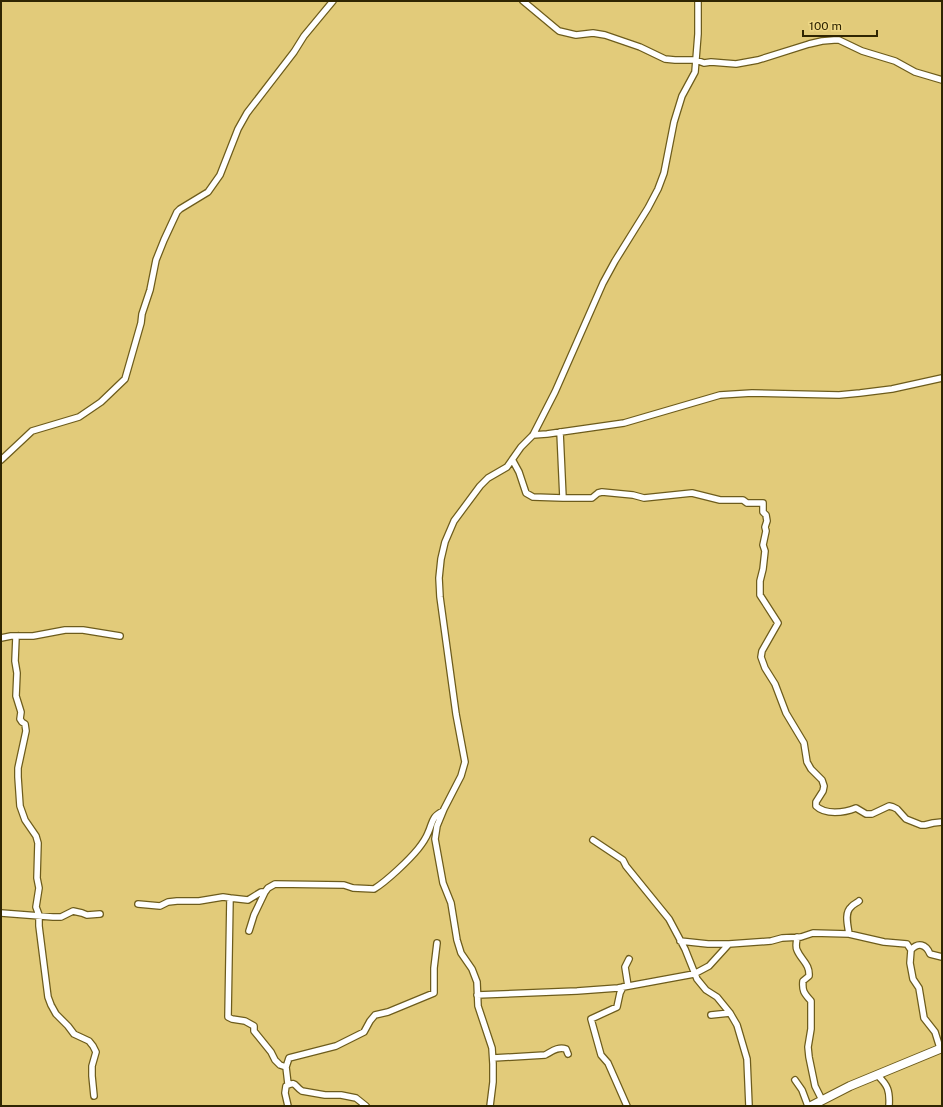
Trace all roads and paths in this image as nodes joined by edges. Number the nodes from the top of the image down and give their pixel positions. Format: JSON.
{"nodes":[{"id":1,"x":333,"y":1,"type":"edge"},
{"id":2,"x":523,"y":1,"type":"edge"},
{"id":3,"x":698,"y":1,"type":"edge"},
{"id":4,"x":696,"y":60,"type":"junction"},
{"id":5,"x":942,"y":80,"type":"edge"},
{"id":6,"x":942,"y":378,"type":"edge"},
{"id":7,"x":560,"y":432,"type":"junction"},
{"id":8,"x":532,"y":435,"type":"junction"},
{"id":9,"x":1,"y":460,"type":"edge"},
{"id":10,"x":513,"y":461,"type":"junction"},
{"id":11,"x":563,"y":498,"type":"junction"},
{"id":12,"x":18,"y":636,"type":"junction"},
{"id":13,"x":120,"y":636,"type":"dead end"},
{"id":14,"x":1,"y":638,"type":"edge"},
{"id":15,"x":443,"y":811,"type":"junction"},
{"id":16,"x":942,"y":822,"type":"edge"},
{"id":17,"x":593,"y":840,"type":"dead end"},
{"id":18,"x":265,"y":892,"type":"junction"},
{"id":19,"x":230,"y":898,"type":"junction"},
{"id":20,"x":860,"y":901,"type":"dead end"},
{"id":21,"x":138,"y":904,"type":"dead end"},
{"id":22,"x":1,"y":912,"type":"edge"},
{"id":23,"x":100,"y":914,"type":"dead end"},
{"id":24,"x":39,"y":915,"type":"junction"},
{"id":25,"x":249,"y":931,"type":"dead end"},
{"id":26,"x":849,"y":934,"type":"junction"},
{"id":27,"x":797,"y":937,"type":"junction"},
{"id":28,"x":680,"y":941,"type":"junction"},
{"id":29,"x":437,"y":943,"type":"dead end"},
{"id":30,"x":729,"y":944,"type":"junction"},
{"id":31,"x":911,"y":950,"type":"junction"},
{"id":32,"x":942,"y":957,"type":"edge"},
{"id":33,"x":629,"y":959,"type":"dead end"},
{"id":34,"x":694,"y":974,"type":"junction"},
{"id":35,"x":625,"y":987,"type":"junction"},
{"id":36,"x":477,"y":995,"type":"junction"},
{"id":37,"x":730,"y":1013,"type":"junction"},
{"id":38,"x":711,"y":1015,"type":"dead end"},
{"id":39,"x":941,"y":1048,"type":"edge"},
{"id":40,"x":568,"y":1054,"type":"dead end"},
{"id":41,"x":493,"y":1058,"type":"junction"},
{"id":42,"x":286,"y":1067,"type":"junction"},
{"id":43,"x":877,"y":1075,"type":"junction"},
{"id":44,"x":795,"y":1080,"type":"dead end"},
{"id":45,"x":288,"y":1084,"type":"junction"},
{"id":46,"x":94,"y":1096,"type":"dead end"},
{"id":47,"x":822,"y":1100,"type":"junction"},
{"id":48,"x":288,"y":1106,"type":"edge"},
{"id":49,"x":366,"y":1106,"type":"edge"},
{"id":50,"x":490,"y":1106,"type":"edge"},
{"id":51,"x":626,"y":1106,"type":"edge"},
{"id":52,"x":749,"y":1106,"type":"edge"},
{"id":53,"x":808,"y":1106,"type":"edge"},
{"id":54,"x":811,"y":1106,"type":"edge"},
{"id":55,"x":889,"y":1106,"type":"edge"}],
"edges":[{"from":1,"to":9,"type":"street"},
{"from":2,"to":4,"type":"street"},
{"from":3,"to":4,"type":"street"},
{"from":4,"to":5,"type":"street"},
{"from":4,"to":8,"type":"street"},
{"from":6,"to":7,"type":"street"},
{"from":7,"to":8,"type":"street"},
{"from":7,"to":11,"type":"street"},
{"from":8,"to":10,"type":"street"},
{"from":10,"to":11,"type":"street"},
{"from":10,"to":15,"type":"street"},
{"from":11,"to":16,"type":"street"},
{"from":12,"to":13,"type":"street"},
{"from":12,"to":14,"type":"street"},
{"from":12,"to":24,"type":"street"},
{"from":15,"to":18,"type":"street"},
{"from":15,"to":36,"type":"street"},
{"from":17,"to":28,"type":"street"},
{"from":18,"to":19,"type":"street"},
{"from":18,"to":25,"type":"street"},
{"from":19,"to":21,"type":"street"},
{"from":19,"to":42,"type":"street"},
{"from":20,"to":26,"type":"street"},
{"from":22,"to":24,"type":"street"},
{"from":23,"to":24,"type":"street"},
{"from":24,"to":46,"type":"street"},
{"from":26,"to":27,"type":"street"},
{"from":26,"to":31,"type":"street"},
{"from":27,"to":30,"type":"street"},
{"from":27,"to":47,"type":"street"},
{"from":28,"to":30,"type":"street"},
{"from":28,"to":34,"type":"street"},
{"from":29,"to":42,"type":"street"},
{"from":30,"to":34,"type":"street"},
{"from":31,"to":32,"type":"street"},
{"from":31,"to":39,"type":"street"},
{"from":33,"to":35,"type":"street"},
{"from":34,"to":35,"type":"street"},
{"from":34,"to":37,"type":"street"},
{"from":35,"to":36,"type":"street"},
{"from":35,"to":51,"type":"street"},
{"from":36,"to":41,"type":"street"},
{"from":37,"to":38,"type":"street"},
{"from":37,"to":52,"type":"street"},
{"from":39,"to":43,"type":"main road"},
{"from":40,"to":41,"type":"street"},
{"from":41,"to":50,"type":"street"},
{"from":42,"to":45,"type":"street"},
{"from":43,"to":47,"type":"main road"},
{"from":43,"to":55,"type":"street"},
{"from":44,"to":53,"type":"street"},
{"from":45,"to":48,"type":"street"},
{"from":45,"to":49,"type":"street"},
{"from":47,"to":54,"type":"main road"}]}
